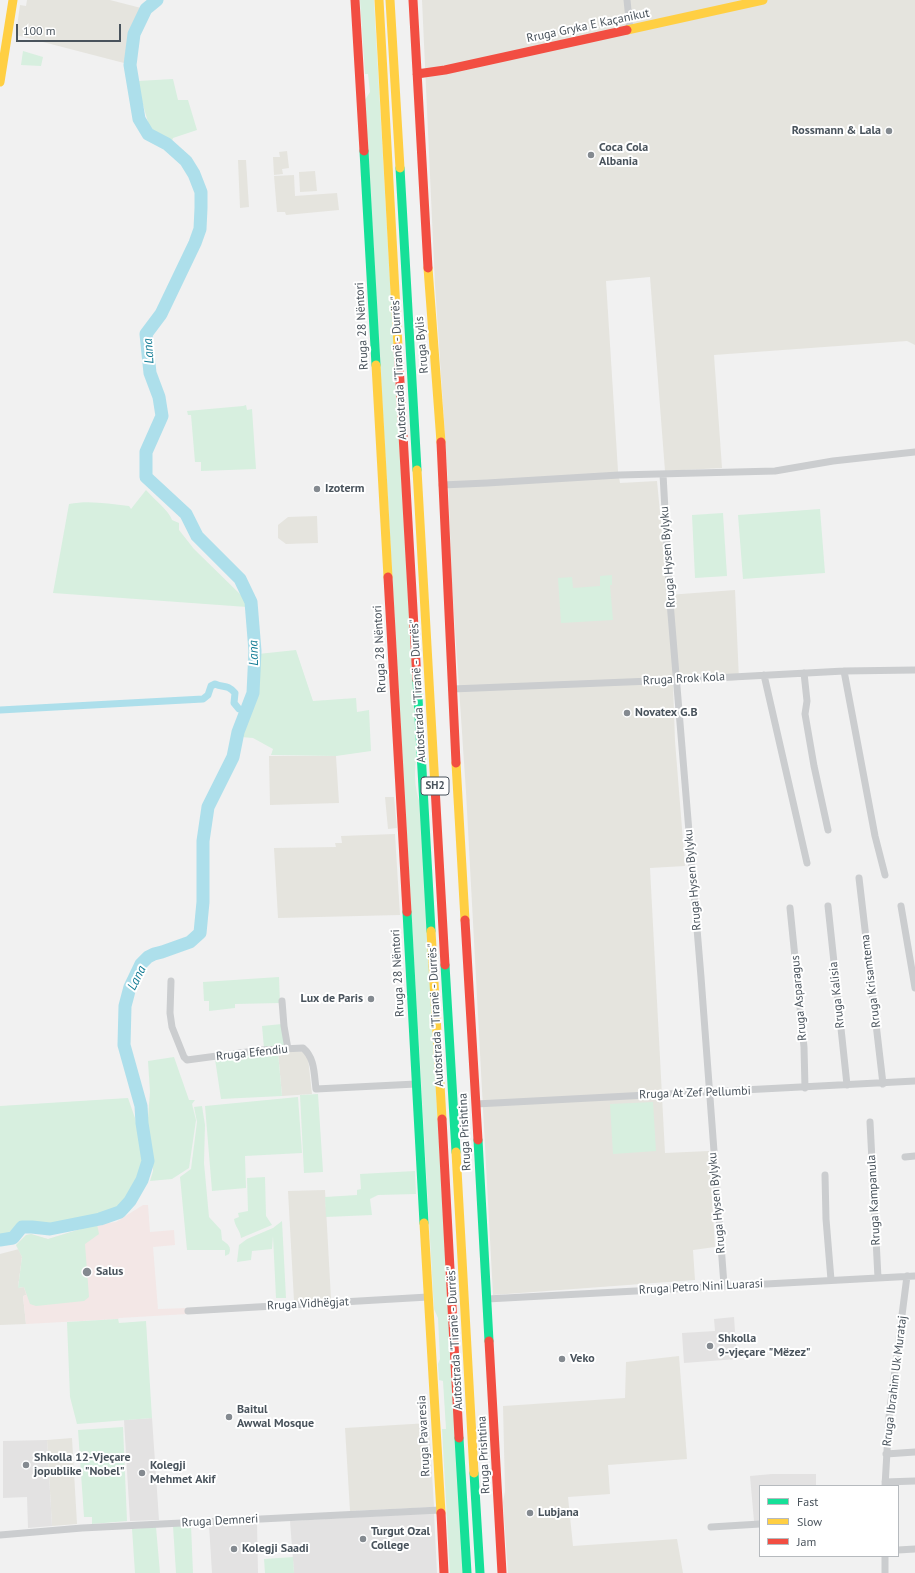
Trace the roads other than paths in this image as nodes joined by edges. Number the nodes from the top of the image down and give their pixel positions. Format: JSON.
{"nodes":[{"id":1,"x":14,"y":0,"type":"edge"},
{"id":2,"x":355,"y":0,"type":"edge"},
{"id":3,"x":379,"y":0,"type":"edge"},
{"id":4,"x":390,"y":0,"type":"edge"},
{"id":5,"x":413,"y":0,"type":"edge"},
{"id":6,"x":627,"y":0,"type":"edge"},
{"id":7,"x":763,"y":0,"type":"edge"},
{"id":8,"x":630,"y":30,"type":"junction"},
{"id":9,"x":417,"y":74,"type":"junction"},
{"id":10,"x":0,"y":82,"type":"edge"},
{"id":11,"x":915,"y":452,"type":"edge"},
{"id":12,"x":663,"y":474,"type":"junction"},
{"id":13,"x":442,"y":484,"type":"junction"},
{"id":14,"x":915,"y":670,"type":"edge"},
{"id":15,"x":844,"y":671,"type":"junction"},
{"id":16,"x":804,"y":673,"type":"junction"},
{"id":17,"x":764,"y":675,"type":"junction"},
{"id":18,"x":677,"y":680,"type":"junction"},
{"id":19,"x":452,"y":689,"type":"junction"},
{"id":20,"x":828,"y":830,"type":"dead end"},
{"id":21,"x":807,"y":863,"type":"dead end"},
{"id":22,"x":885,"y":875,"type":"dead end"},
{"id":23,"x":859,"y":878,"type":"dead end"},
{"id":24,"x":828,"y":906,"type":"dead end"},
{"id":25,"x":901,"y":906,"type":"dead end"},
{"id":26,"x":790,"y":908,"type":"dead end"},
{"id":27,"x":171,"y":981,"type":"dead end"},
{"id":28,"x":915,"y":988,"type":"edge"},
{"id":29,"x":282,"y":1001,"type":"dead end"},
{"id":30,"x":288,"y":1049,"type":"junction"},
{"id":31,"x":915,"y":1081,"type":"edge"},
{"id":32,"x":416,"y":1084,"type":"junction"},
{"id":33,"x":883,"y":1084,"type":"junction"},
{"id":34,"x":847,"y":1085,"type":"junction"},
{"id":35,"x":806,"y":1088,"type":"junction"},
{"id":36,"x":710,"y":1093,"type":"junction"},
{"id":37,"x":476,"y":1104,"type":"junction"},
{"id":38,"x":870,"y":1122,"type":"dead end"},
{"id":39,"x":915,"y":1156,"type":"edge"},
{"id":40,"x":905,"y":1157,"type":"dead end"},
{"id":41,"x":825,"y":1175,"type":"dead end"},
{"id":42,"x":911,"y":1276,"type":"edge"},
{"id":43,"x":878,"y":1278,"type":"junction"},
{"id":44,"x":831,"y":1280,"type":"junction"},
{"id":45,"x":724,"y":1285,"type":"junction"},
{"id":46,"x":428,"y":1297,"type":"junction"},
{"id":47,"x":486,"y":1299,"type":"junction"},
{"id":48,"x":188,"y":1311,"type":"dead end"},
{"id":49,"x":915,"y":1452,"type":"edge"},
{"id":50,"x":886,"y":1454,"type":"junction"},
{"id":51,"x":915,"y":1481,"type":"edge"},
{"id":52,"x":885,"y":1484,"type":"edge"},
{"id":53,"x":440,"y":1510,"type":"junction"},
{"id":54,"x":759,"y":1524,"type":"edge"},
{"id":55,"x":711,"y":1527,"type":"dead end"},
{"id":56,"x":0,"y":1535,"type":"edge"},
{"id":57,"x":915,"y":1549,"type":"edge"},
{"id":58,"x":899,"y":1550,"type":"edge"},
{"id":59,"x":885,"y":1557,"type":"edge"},
{"id":60,"x":444,"y":1573,"type":"edge"},
{"id":61,"x":468,"y":1573,"type":"edge"},
{"id":62,"x":480,"y":1573,"type":"edge"},
{"id":63,"x":502,"y":1573,"type":"edge"},
{"id":64,"x":885,"y":1573,"type":"edge"}],
"edges":[{"from":1,"to":10,"type":"main road"},
{"from":2,"to":32,"type":"main road","name":"Rruga 28 Nëntori"},
{"from":3,"to":61,"type":"main road","name":"Autostrada \"Tiranë - Durrës\"","number":"SH2"},
{"from":4,"to":62,"type":"main road","name":"Autostrada \"Tiranë - Durrës\"","number":"SH2"},
{"from":5,"to":9,"type":"main road","name":"Rruga Bylis"},
{"from":6,"to":8,"type":"street"},
{"from":7,"to":8,"type":"main road","name":"Rruga Gryka E Kaçanikut"},
{"from":8,"to":9,"type":"main road","name":"Rruga Gryka E Kaçanikut"},
{"from":9,"to":13,"type":"main road","name":"Rruga Bylis"},
{"from":11,"to":12,"type":"street"},
{"from":12,"to":13,"type":"street"},
{"from":12,"to":18,"type":"street","name":"Rruga Hysen Bylyku"},
{"from":13,"to":19,"type":"main road","name":"Rruga Bylis"},
{"from":14,"to":15,"type":"street","name":"Rruga Rrok Kola"},
{"from":15,"to":16,"type":"street","name":"Rruga Rrok Kola"},
{"from":15,"to":22,"type":"street"},
{"from":16,"to":17,"type":"street","name":"Rruga Rrok Kola"},
{"from":16,"to":20,"type":"street"},
{"from":17,"to":18,"type":"street","name":"Rruga Rrok Kola"},
{"from":17,"to":21,"type":"street"},
{"from":18,"to":19,"type":"street","name":"Rruga Rrok Kola"},
{"from":18,"to":36,"type":"street","name":"Rruga Hysen Bylyku"},
{"from":19,"to":37,"type":"main road","name":"Rruga Prishtina"},
{"from":23,"to":33,"type":"street","name":"Rruga Krisamtema"},
{"from":24,"to":34,"type":"street","name":"Rruga Kalisia"},
{"from":25,"to":28,"type":"street"},
{"from":26,"to":35,"type":"street","name":"Rruga Asparagus"},
{"from":27,"to":30,"type":"street","name":"Rruga Efendiu"},
{"from":29,"to":30,"type":"street"},
{"from":30,"to":32,"type":"street","name":"Rruga Efendiu"},
{"from":31,"to":33,"type":"street","name":"Rruga At Zef Pellumbi"},
{"from":32,"to":46,"type":"main road","name":"Rruga 28 Nëntori"},
{"from":33,"to":34,"type":"street","name":"Rruga At Zef Pellumbi"},
{"from":34,"to":35,"type":"street","name":"Rruga At Zef Pellumbi"},
{"from":35,"to":36,"type":"street","name":"Rruga At Zef Pellumbi"},
{"from":36,"to":37,"type":"street","name":"Rruga At Zef Pellumbi"},
{"from":36,"to":45,"type":"street","name":"Rruga Hysen Bylyku"},
{"from":37,"to":47,"type":"main road","name":"Rruga Prishtina"},
{"from":38,"to":43,"type":"street","name":"Rruga Kampanula"},
{"from":39,"to":40,"type":"street"},
{"from":41,"to":44,"type":"street"},
{"from":42,"to":43,"type":"street","name":"Rruga Petro Nini Luarasi"},
{"from":42,"to":50,"type":"street","name":"Rruga Ibrahim Uk Murataj"},
{"from":43,"to":44,"type":"street","name":"Rruga Petro Nini Luarasi"},
{"from":44,"to":45,"type":"street","name":"Rruga Petro Nini Luarasi"},
{"from":45,"to":47,"type":"street","name":"Rruga Petro Nini Luarasi"},
{"from":46,"to":48,"type":"street","name":"Rruga Vidhëgjat"},
{"from":46,"to":53,"type":"main road","name":"Rruga Pavaresia"},
{"from":47,"to":63,"type":"main road","name":"Rruga Prishtina"},
{"from":49,"to":50,"type":"street"},
{"from":50,"to":52,"type":"street","name":"Rruga Ibrahim Uk Murataj"},
{"from":51,"to":52,"type":"street"},
{"from":53,"to":56,"type":"street","name":"Rruga Demneri"},
{"from":53,"to":60,"type":"main road","name":"Rruga Pavaresia"},
{"from":54,"to":55,"type":"street"},
{"from":57,"to":58,"type":"street"},
{"from":59,"to":64,"type":"street"}]}
